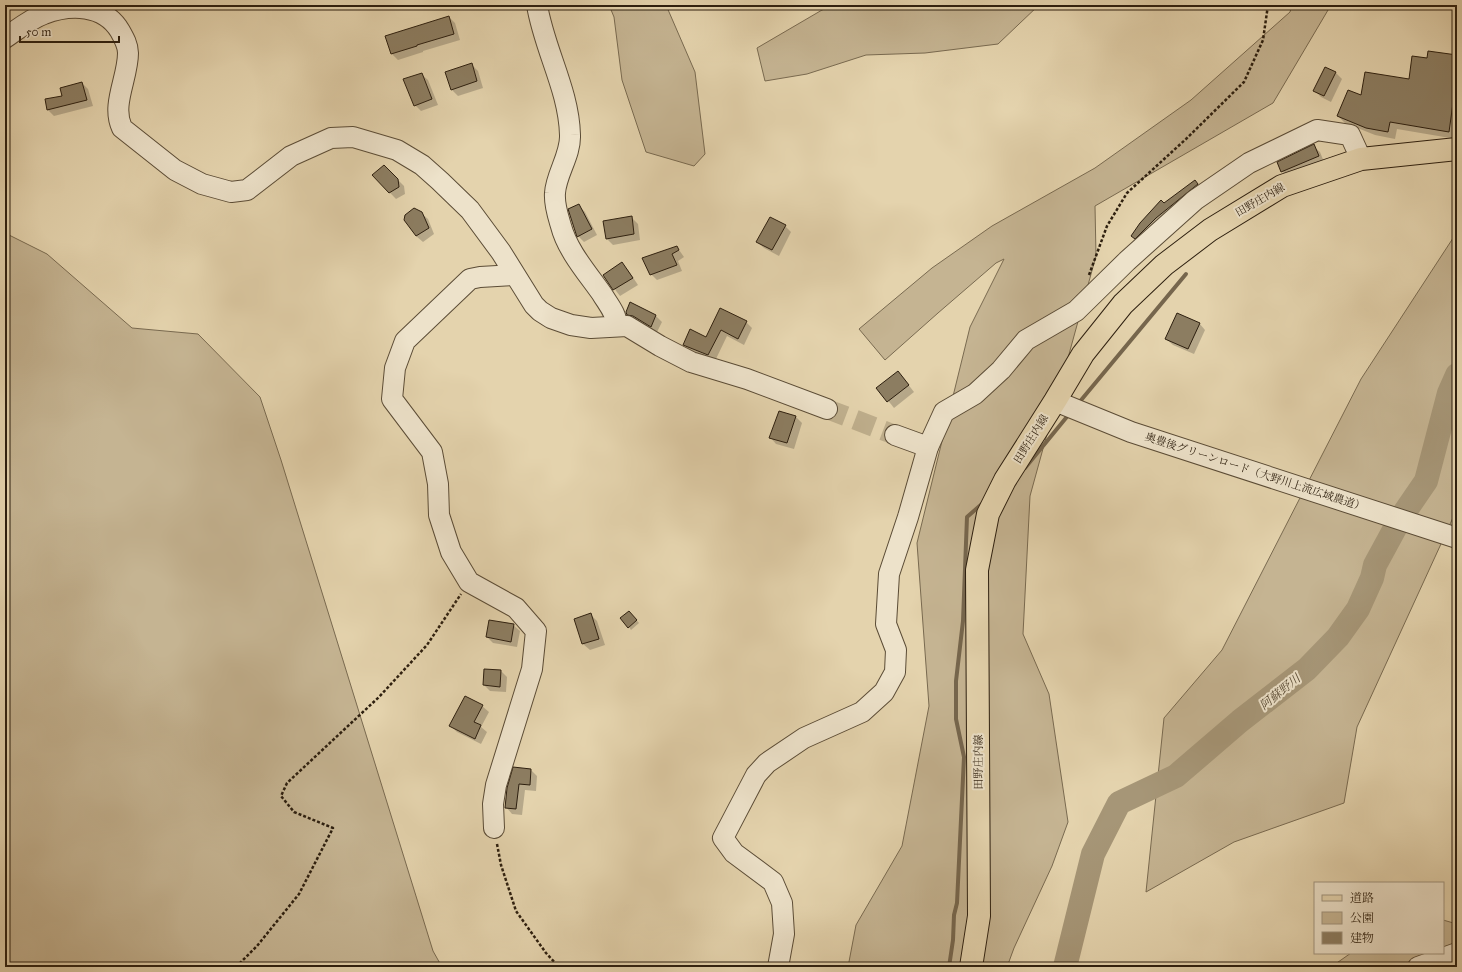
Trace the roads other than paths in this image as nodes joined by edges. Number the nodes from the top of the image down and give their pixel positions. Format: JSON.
{"nodes":[{"id":1,"x":537,"y":5,"type":"edge"},
{"id":2,"x":5,"y":38,"type":"edge"},
{"id":3,"x":1457,"y":149,"type":"edge"},
{"id":4,"x":1361,"y":159,"type":"junction"},
{"id":5,"x":514,"y":275,"type":"junction"},
{"id":6,"x":617,"y":326,"type":"junction"},
{"id":7,"x":1055,"y":402,"type":"junction"},
{"id":8,"x":827,"y":409,"type":"tunnel mouth"},
{"id":9,"x":895,"y":435,"type":"tunnel mouth"},
{"id":10,"x":928,"y":447,"type":"junction"},
{"id":11,"x":1456,"y":537,"type":"edge"},
{"id":12,"x":494,"y":828,"type":"road end"},
{"id":13,"x":1457,"y":953,"type":"edge"},
{"id":14,"x":778,"y":967,"type":"edge"},
{"id":15,"x":971,"y":967,"type":"edge"},
{"id":16,"x":1418,"y":967,"type":"edge"}],
"edges":[{"from":1,"to":6,"type":"street"},
{"from":2,"to":5,"type":"street"},
{"from":3,"to":4,"type":"main road","name":"田野庄内線"},
{"from":4,"to":7,"type":"main road","name":"田野庄内線"},
{"from":4,"to":10,"type":"street"},
{"from":5,"to":6,"type":"street"},
{"from":5,"to":12,"type":"street"},
{"from":6,"to":8,"type":"street"},
{"from":7,"to":11,"type":"street","name":"奥豊後グリーンロード（大野川上流広域農道）"},
{"from":7,"to":15,"type":"main road","name":"田野庄内線"},
{"from":9,"to":10,"type":"street"},
{"from":10,"to":14,"type":"street"},
{"from":13,"to":16,"type":"street"}]}
